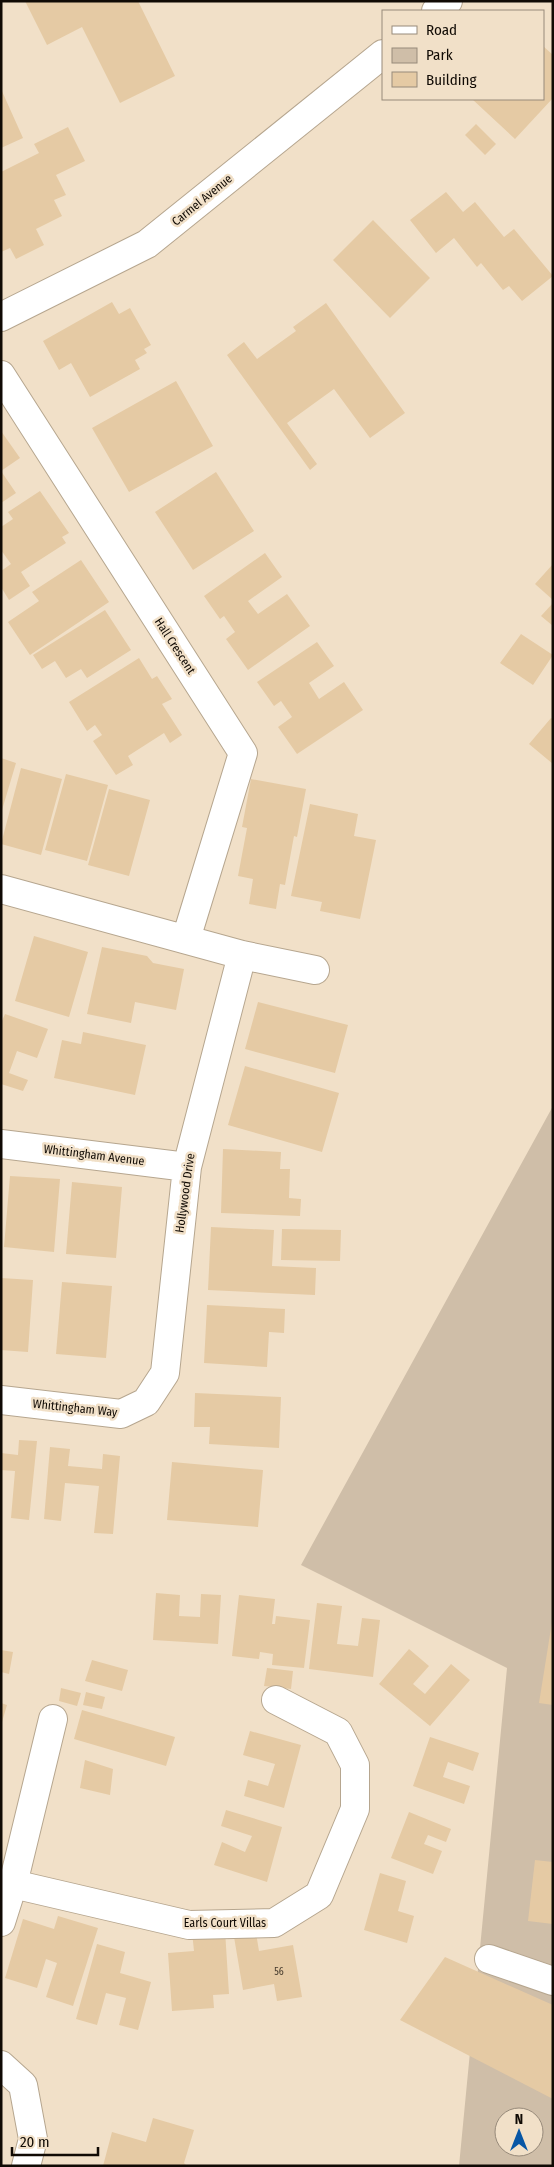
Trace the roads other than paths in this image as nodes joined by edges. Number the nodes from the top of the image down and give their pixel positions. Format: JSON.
{"nodes":[{"id":1,"x":448,"y":1,"type":"edge"},
{"id":2,"x":437,"y":10,"type":"edge"},
{"id":3,"x":382,"y":55,"type":"edge"},
{"id":4,"x":1,"y":317,"type":"edge"},
{"id":5,"x":1,"y":375,"type":"edge"},
{"id":6,"x":1,"y":889,"type":"edge"},
{"id":7,"x":186,"y":939,"type":"junction"},
{"id":8,"x":242,"y":955,"type":"junction"},
{"id":9,"x":315,"y":970,"type":"dead end"},
{"id":10,"x":1,"y":1144,"type":"edge"},
{"id":11,"x":187,"y":1167,"type":"junction"},
{"id":12,"x":1,"y":1400,"type":"edge"},
{"id":13,"x":146,"y":1402,"type":"joint"},
{"id":14,"x":276,"y":1700,"type":"dead end"},
{"id":15,"x":53,"y":1719,"type":"dead end"},
{"id":16,"x":13,"y":1884,"type":"junction"},
{"id":17,"x":1,"y":1922,"type":"edge"},
{"id":18,"x":489,"y":1959,"type":"dead end"},
{"id":19,"x":553,"y":1981,"type":"edge"},
{"id":20,"x":1,"y":2065,"type":"edge"},
{"id":21,"x":26,"y":2166,"type":"edge"}],
"edges":[{"from":1,"to":2,"type":"street"},
{"from":3,"to":4,"type":"street","name":"Carmel Avenue"},
{"from":5,"to":7,"type":"street","name":"Hall Crescent"},
{"from":6,"to":7,"type":"street"},
{"from":7,"to":8,"type":"street"},
{"from":8,"to":9,"type":"street"},
{"from":8,"to":11,"type":"street","name":"Hollywood Drive"},
{"from":10,"to":11,"type":"street","name":"Whittingham Avenue"},
{"from":11,"to":13,"type":"street","name":"Hollywood Drive"},
{"from":12,"to":13,"type":"street","name":"Whittingham Way"},
{"from":14,"to":16,"type":"street","name":"Earls Court Villas"},
{"from":15,"to":16,"type":"street"},
{"from":16,"to":17,"type":"street"},
{"from":18,"to":19,"type":"street"},
{"from":20,"to":21,"type":"street"}]}
